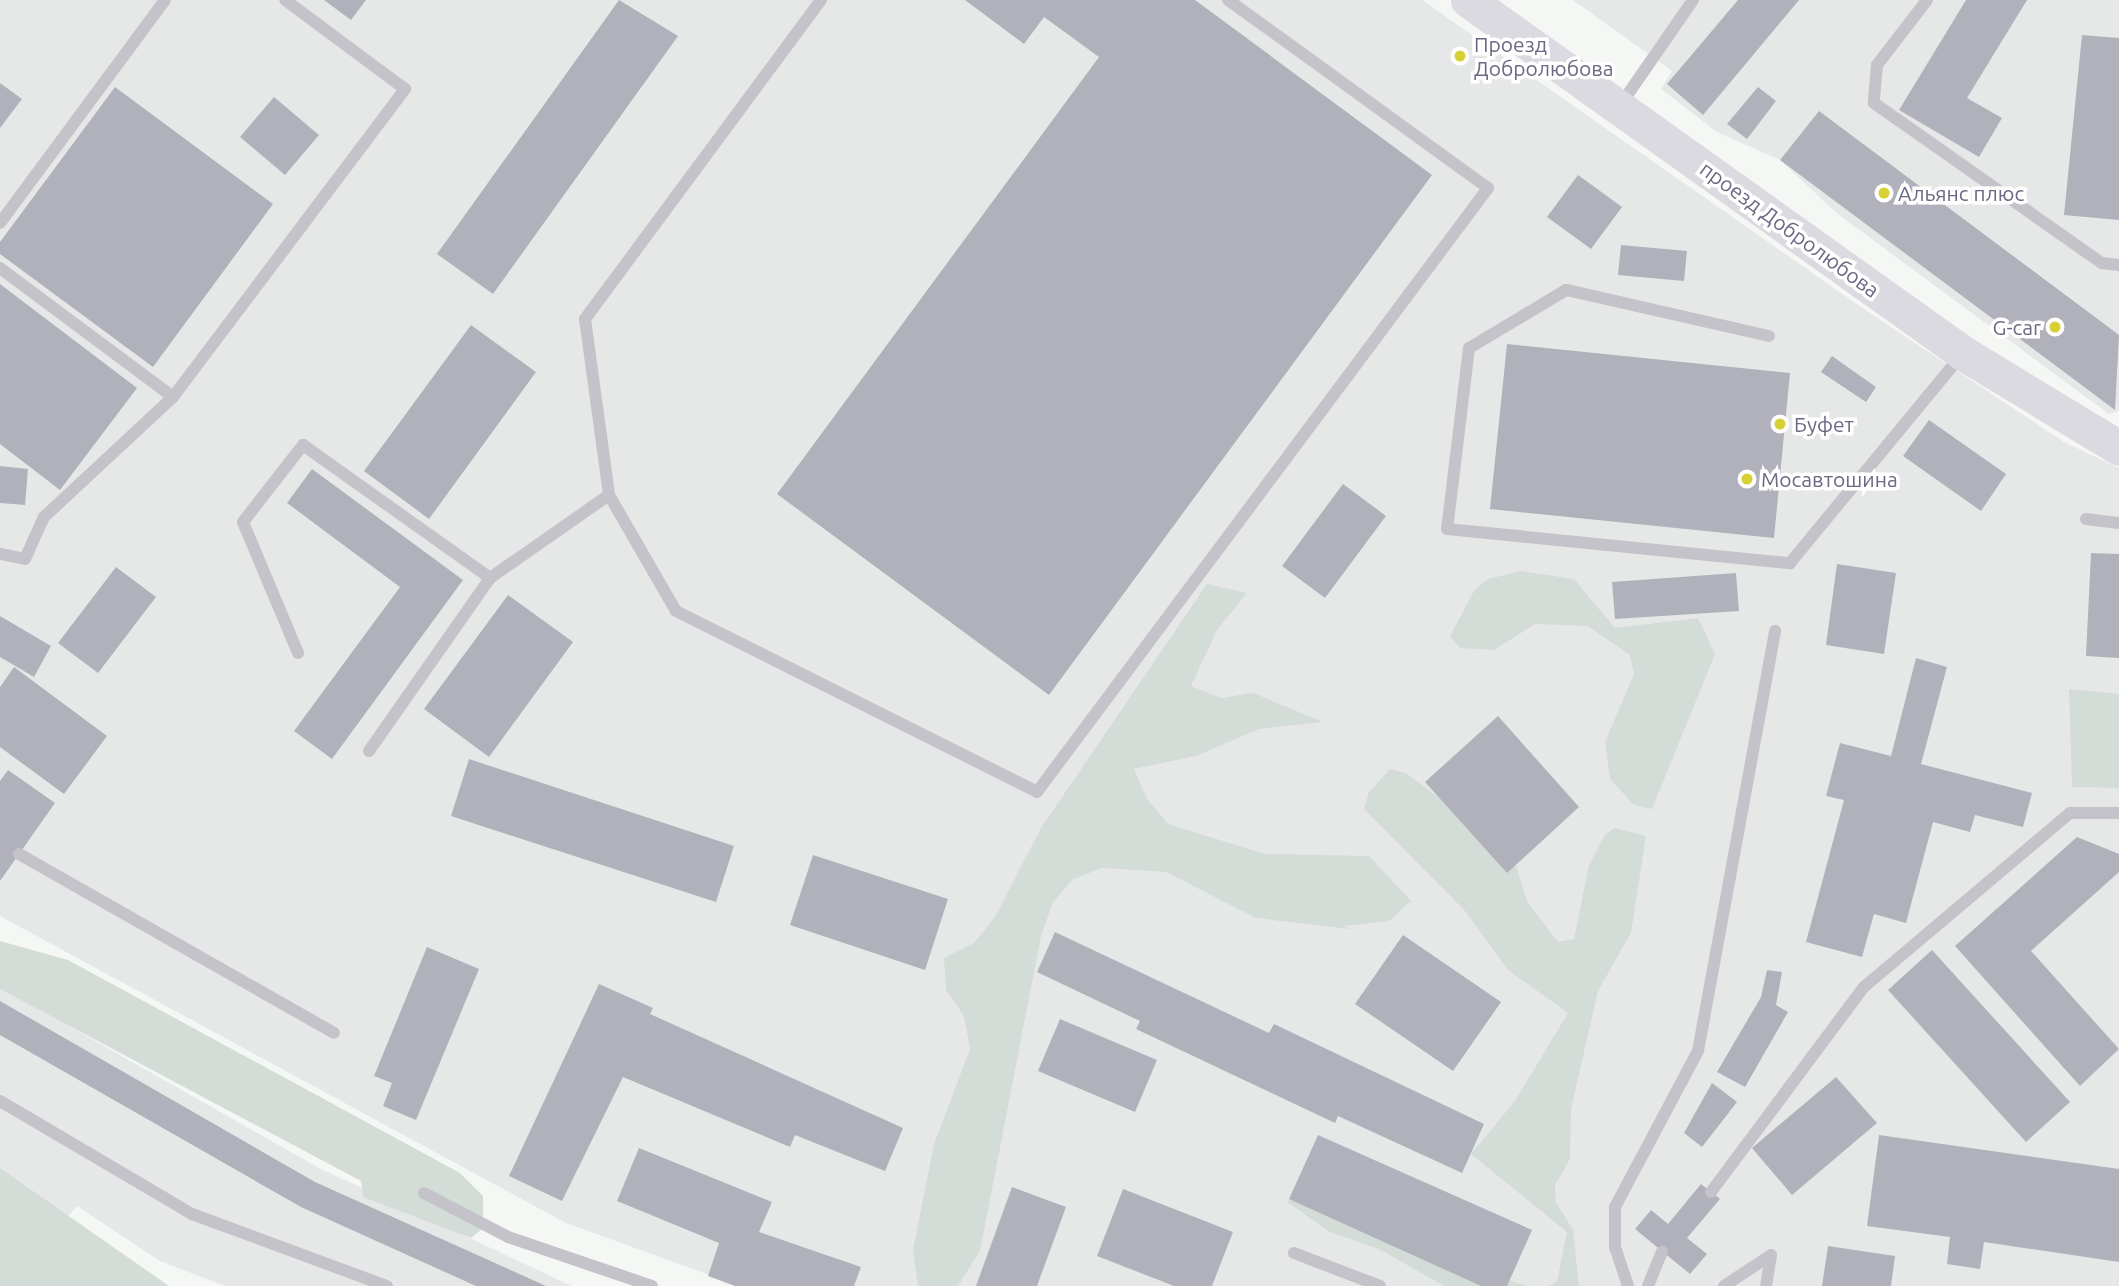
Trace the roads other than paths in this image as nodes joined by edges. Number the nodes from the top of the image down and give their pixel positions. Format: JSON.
{"nodes":[{"id":1,"x":165,"y":0,"type":"edge"},
{"id":2,"x":285,"y":0,"type":"edge"},
{"id":3,"x":821,"y":0,"type":"edge"},
{"id":4,"x":1228,"y":0,"type":"edge"},
{"id":5,"x":1468,"y":0,"type":"edge"},
{"id":6,"x":1693,"y":0,"type":"edge"},
{"id":7,"x":1927,"y":0,"type":"edge"},
{"id":8,"x":1619,"y":107,"type":"junction"},
{"id":9,"x":0,"y":223,"type":"edge"},
{"id":10,"x":2119,"y":265,"type":"edge"},
{"id":11,"x":0,"y":268,"type":"edge"},
{"id":12,"x":1769,"y":336,"type":"dead end"},
{"id":13,"x":1963,"y":353,"type":"junction"},
{"id":14,"x":173,"y":397,"type":"junction"},
{"id":15,"x":2119,"y":448,"type":"edge"},
{"id":16,"x":609,"y":495,"type":"junction"},
{"id":17,"x":2087,"y":519,"type":"dead end"},
{"id":18,"x":2119,"y":523,"type":"edge"},
{"id":19,"x":0,"y":554,"type":"edge"},
{"id":20,"x":491,"y":578,"type":"junction"},
{"id":21,"x":1775,"y":631,"type":"dead end"},
{"id":22,"x":298,"y":653,"type":"dead end"},
{"id":23,"x":369,"y":751,"type":"dead end"},
{"id":24,"x":2119,"y":813,"type":"edge"},
{"id":25,"x":19,"y":854,"type":"dead end"},
{"id":26,"x":334,"y":1033,"type":"dead end"},
{"id":27,"x":0,"y":1101,"type":"edge"},
{"id":28,"x":1711,"y":1192,"type":"dead end"},
{"id":29,"x":424,"y":1193,"type":"dead end"},
{"id":30,"x":1662,"y":1252,"type":"dead end"},
{"id":31,"x":1294,"y":1253,"type":"dead end"},
{"id":32,"x":387,"y":1286,"type":"edge"},
{"id":33,"x":652,"y":1286,"type":"edge"},
{"id":34,"x":1380,"y":1286,"type":"edge"},
{"id":35,"x":1628,"y":1286,"type":"edge"},
{"id":36,"x":1648,"y":1286,"type":"edge"},
{"id":37,"x":1724,"y":1286,"type":"edge"},
{"id":38,"x":1766,"y":1286,"type":"edge"}],
"edges":[{"from":1,"to":9,"type":"lane"},
{"from":2,"to":14,"type":"lane"},
{"from":3,"to":16,"type":"lane"},
{"from":4,"to":16,"type":"lane"},
{"from":5,"to":8,"type":"street","name":"проезд Добролюбова"},
{"from":6,"to":8,"type":"lane"},
{"from":7,"to":10,"type":"lane"},
{"from":8,"to":13,"type":"street","name":"проезд Добролюбова"},
{"from":11,"to":14,"type":"lane"},
{"from":12,"to":13,"type":"lane"},
{"from":13,"to":15,"type":"street","name":"проезд Добролюбова"},
{"from":14,"to":19,"type":"lane"},
{"from":16,"to":20,"type":"lane"},
{"from":17,"to":18,"type":"lane"},
{"from":20,"to":22,"type":"lane"},
{"from":20,"to":23,"type":"lane"},
{"from":21,"to":35,"type":"lane"},
{"from":24,"to":28,"type":"lane"},
{"from":25,"to":26,"type":"lane"},
{"from":27,"to":32,"type":"lane"},
{"from":29,"to":33,"type":"lane"},
{"from":30,"to":36,"type":"lane"},
{"from":31,"to":34,"type":"lane"},
{"from":37,"to":38,"type":"lane"}]}
